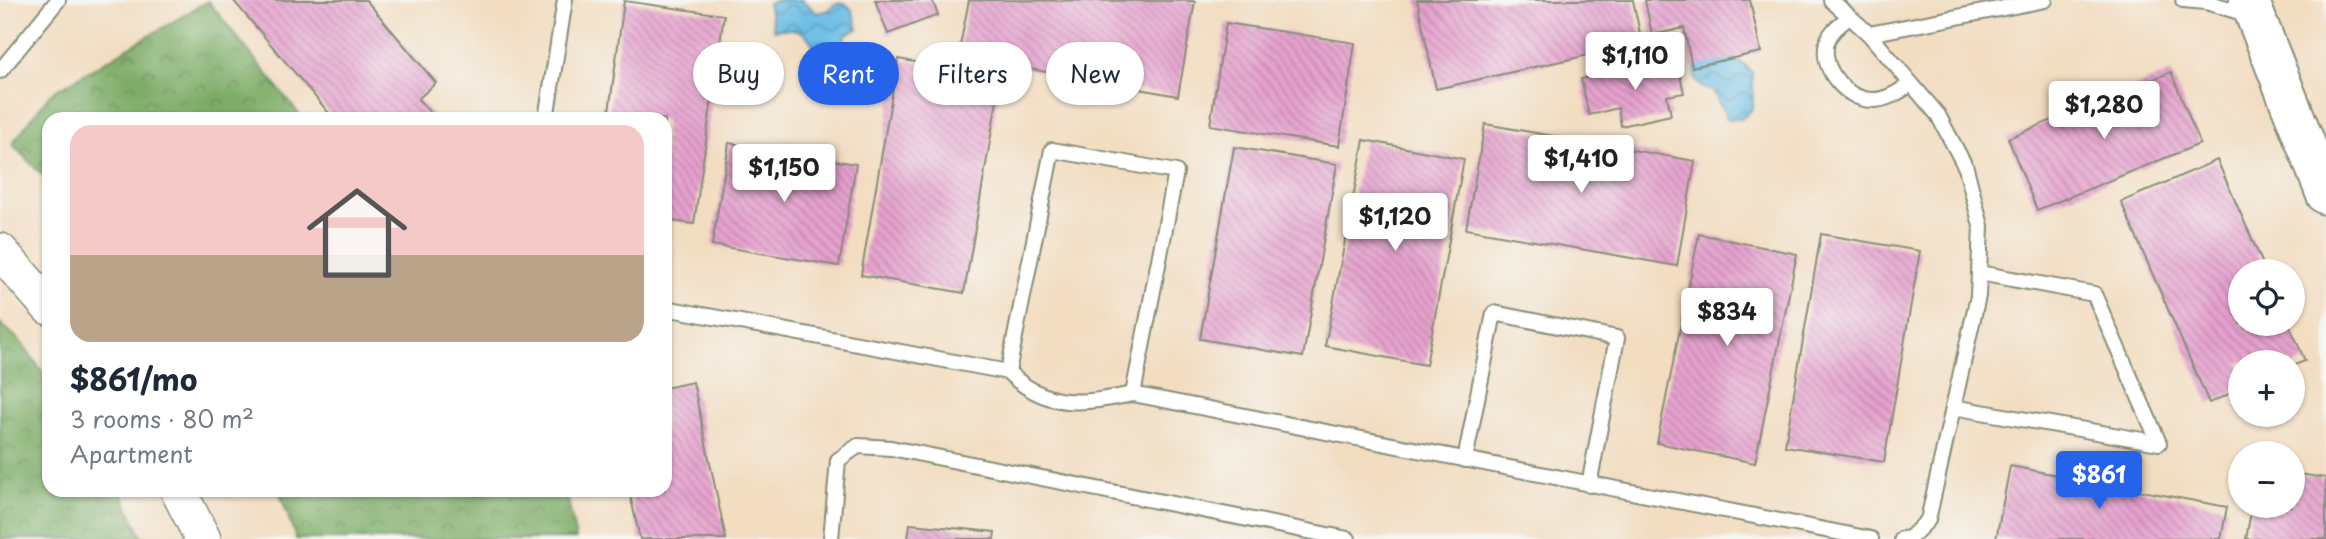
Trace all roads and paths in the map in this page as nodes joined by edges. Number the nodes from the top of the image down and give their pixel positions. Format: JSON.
{"nodes":[{"id":1,"x":58,"y":0,"type":"edge"},
{"id":2,"x":565,"y":0,"type":"edge"},
{"id":3,"x":1831,"y":0,"type":"edge"},
{"id":4,"x":2045,"y":0,"type":"edge"},
{"id":5,"x":2183,"y":0,"type":"edge"},
{"id":6,"x":2251,"y":8,"type":"edge"},
{"id":7,"x":1848,"y":18,"type":"junction"},
{"id":8,"x":1869,"y":34,"type":"junction"},
{"id":9,"x":0,"y":71,"type":"edge"},
{"id":10,"x":1912,"y":84,"type":"junction"},
{"id":11,"x":547,"y":112,"type":"edge"},
{"id":12,"x":2326,"y":195,"type":"edge"},
{"id":13,"x":0,"y":250,"type":"edge"},
{"id":14,"x":1979,"y":273,"type":"junction"},
{"id":15,"x":42,"y":299,"type":"edge"},
{"id":16,"x":672,"y":309,"type":"edge"},
{"id":17,"x":1008,"y":372,"type":"junction"},
{"id":18,"x":1133,"y":394,"type":"junction"},
{"id":19,"x":1954,"y":407,"type":"junction"},
{"id":20,"x":1465,"y":460,"type":"junction"},
{"id":21,"x":1589,"y":485,"type":"junction"},
{"id":22,"x":182,"y":497,"type":"edge"},
{"id":23,"x":203,"y":539,"type":"edge"},
{"id":24,"x":831,"y":539,"type":"edge"},
{"id":25,"x":1348,"y":539,"type":"edge"},
{"id":26,"x":1871,"y":539,"type":"edge"},
{"id":27,"x":1902,"y":539,"type":"edge"}],
"edges":[{"from":1,"to":9,"type":"lane"},
{"from":2,"to":11,"type":"lane"},
{"from":3,"to":7,"type":"lane"},
{"from":4,"to":8,"type":"lane"},
{"from":5,"to":6,"type":"lane"},
{"from":6,"to":12,"type":"main road"},
{"from":7,"to":8,"type":"lane"},
{"from":7,"to":10,"type":"lane"},
{"from":8,"to":10,"type":"lane"},
{"from":10,"to":14,"type":"lane"},
{"from":13,"to":15,"type":"street"},
{"from":14,"to":19,"type":"lane"},
{"from":14,"to":19,"type":"lane"},
{"from":16,"to":17,"type":"lane"},
{"from":17,"to":18,"type":"lane"},
{"from":17,"to":18,"type":"lane"},
{"from":18,"to":20,"type":"lane"},
{"from":19,"to":27,"type":"lane"},
{"from":20,"to":21,"type":"lane"},
{"from":20,"to":21,"type":"lane"},
{"from":21,"to":26,"type":"lane"},
{"from":22,"to":23,"type":"street"},
{"from":24,"to":25,"type":"lane"}]}
